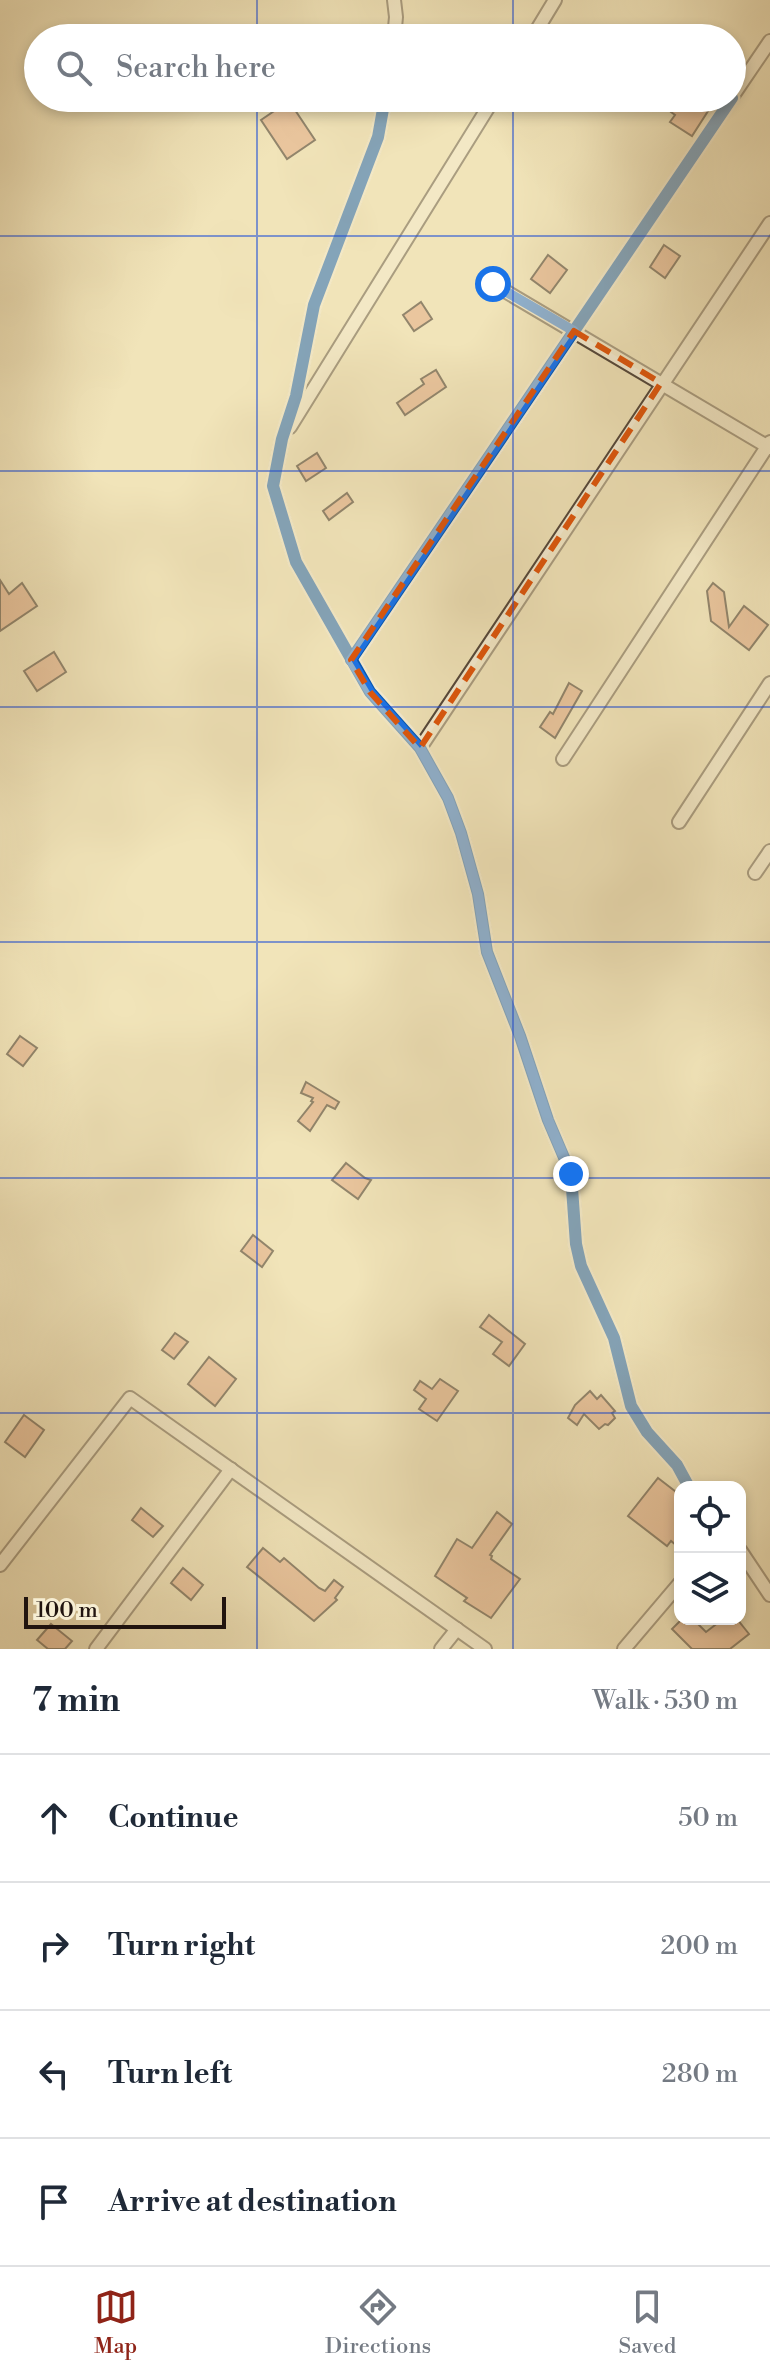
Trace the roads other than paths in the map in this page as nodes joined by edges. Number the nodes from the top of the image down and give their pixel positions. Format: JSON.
{"nodes":[{"id":1,"x":394,"y":0,"type":"edge"},
{"id":2,"x":555,"y":0,"type":"edge"},
{"id":3,"x":395,"y":24,"type":"edge"},
{"id":4,"x":540,"y":24,"type":"edge"},
{"id":5,"x":770,"y":41,"type":"edge"},
{"id":6,"x":746,"y":77,"type":"edge"},
{"id":7,"x":382,"y":112,"type":"edge"},
{"id":8,"x":485,"y":112,"type":"edge"},
{"id":9,"x":723,"y":112,"type":"edge"},
{"id":10,"x":770,"y":223,"type":"edge"},
{"id":11,"x":493,"y":284,"type":"dead end"},
{"id":12,"x":574,"y":331,"type":"junction"},
{"id":13,"x":661,"y":383,"type":"junction"},
{"id":14,"x":282,"y":439,"type":"junction"},
{"id":15,"x":769,"y":445,"type":"edge"},
{"id":16,"x":351,"y":660,"type":"junction"},
{"id":17,"x":770,"y":683,"type":"edge"},
{"id":18,"x":420,"y":748,"type":"junction"},
{"id":19,"x":563,"y":759,"type":"dead end"},
{"id":20,"x":679,"y":822,"type":"dead end"},
{"id":21,"x":770,"y":851,"type":"edge"},
{"id":22,"x":755,"y":873,"type":"dead end"},
{"id":23,"x":231,"y":1469,"type":"junction"},
{"id":24,"x":686,"y":1481,"type":"edge"},
{"id":25,"x":742,"y":1553,"type":"edge"},
{"id":26,"x":0,"y":1565,"type":"edge"},
{"id":27,"x":674,"y":1590,"type":"edge"},
{"id":28,"x":770,"y":1595,"type":"edge"},
{"id":29,"x":457,"y":1629,"type":"junction"},
{"id":30,"x":96,"y":1649,"type":"edge"},
{"id":31,"x":441,"y":1649,"type":"edge"},
{"id":32,"x":485,"y":1649,"type":"edge"},
{"id":33,"x":624,"y":1649,"type":"edge"}],
"edges":[{"from":1,"to":3,"type":"street"},
{"from":2,"to":4,"type":"street"},
{"from":5,"to":6,"type":"street"},
{"from":7,"to":14,"type":"street"},
{"from":8,"to":14,"type":"street"},
{"from":9,"to":12,"type":"street"},
{"from":10,"to":13,"type":"street"},
{"from":11,"to":12,"type":"street"},
{"from":12,"to":13,"type":"street"},
{"from":12,"to":16,"type":"street"},
{"from":13,"to":15,"type":"street"},
{"from":13,"to":18,"type":"street"},
{"from":14,"to":16,"type":"street"},
{"from":15,"to":19,"type":"street"},
{"from":16,"to":18,"type":"street"},
{"from":17,"to":20,"type":"street"},
{"from":18,"to":24,"type":"street"},
{"from":21,"to":22,"type":"street"},
{"from":23,"to":26,"type":"street"},
{"from":23,"to":29,"type":"street"},
{"from":23,"to":30,"type":"street"},
{"from":25,"to":28,"type":"street"},
{"from":27,"to":33,"type":"street"},
{"from":29,"to":31,"type":"street"},
{"from":29,"to":32,"type":"street"}]}
